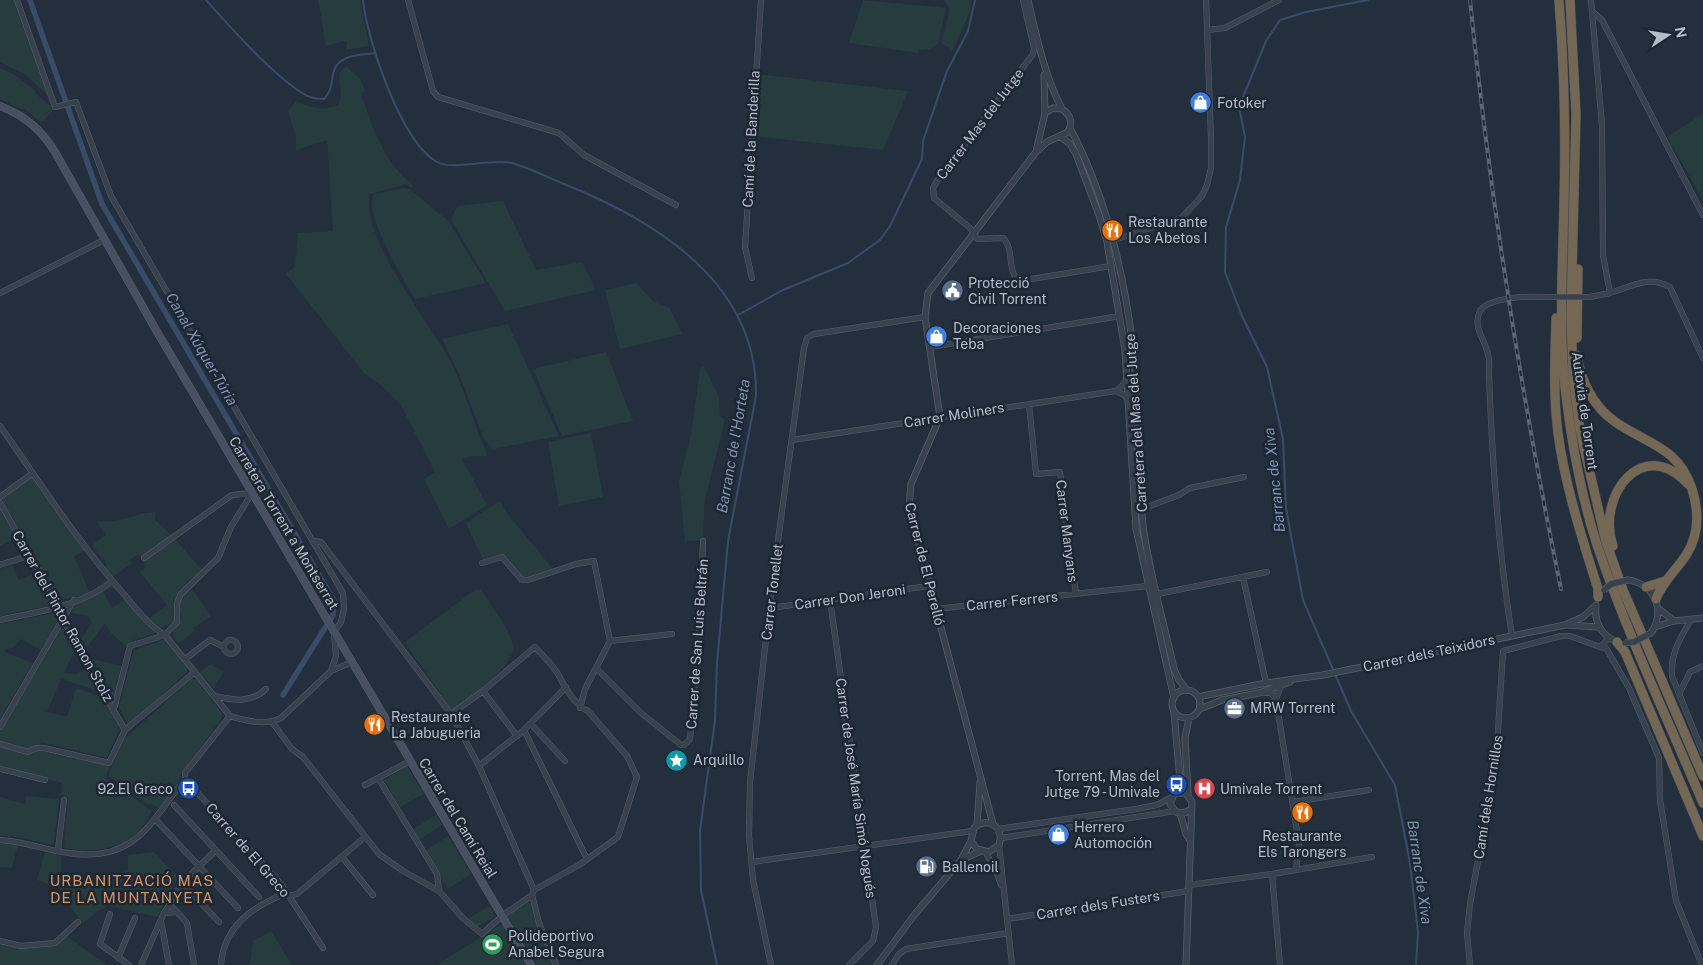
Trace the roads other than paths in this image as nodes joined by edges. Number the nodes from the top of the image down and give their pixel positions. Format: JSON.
{"nodes":[{"id":1,"x":17,"y":0,"type":"edge"},
{"id":2,"x":408,"y":0,"type":"edge"},
{"id":3,"x":760,"y":0,"type":"edge"},
{"id":4,"x":1022,"y":0,"type":"edge"},
{"id":5,"x":1028,"y":0,"type":"edge"},
{"id":6,"x":1206,"y":0,"type":"edge"},
{"id":7,"x":1279,"y":0,"type":"edge"},
{"id":8,"x":1559,"y":0,"type":"edge"},
{"id":9,"x":1570,"y":0,"type":"edge"},
{"id":10,"x":1591,"y":0,"type":"edge"},
{"id":11,"x":1593,"y":11,"type":"junction"},
{"id":12,"x":1207,"y":30,"type":"junction"},
{"id":13,"x":1574,"y":53,"type":"junction"},
{"id":14,"x":1043,"y":63,"type":"junction"},
{"id":15,"x":0,"y":106,"type":"edge"},
{"id":16,"x":1062,"y":109,"type":"junction"},
{"id":17,"x":1044,"y":113,"type":"junction"},
{"id":18,"x":1564,"y":113,"type":"junction"},
{"id":19,"x":1070,"y":128,"type":"junction"},
{"id":20,"x":1042,"y":129,"type":"junction"},
{"id":21,"x":1058,"y":138,"type":"junction"},
{"id":22,"x":1036,"y":152,"type":"junction"},
{"id":23,"x":676,"y":205,"type":"dead end"},
{"id":24,"x":1703,"y":215,"type":"edge"},
{"id":25,"x":973,"y":234,"type":"junction"},
{"id":26,"x":104,"y":240,"type":"junction"},
{"id":27,"x":1114,"y":240,"type":"junction"},
{"id":28,"x":1111,"y":266,"type":"junction"},
{"id":29,"x":752,"y":278,"type":"dead end"},
{"id":30,"x":0,"y":293,"type":"edge"},
{"id":31,"x":1610,"y":293,"type":"junction"},
{"id":32,"x":1120,"y":316,"type":"junction"},
{"id":33,"x":926,"y":318,"type":"junction"},
{"id":34,"x":930,"y":347,"type":"junction"},
{"id":35,"x":1703,"y":358,"type":"edge"},
{"id":36,"x":1127,"y":376,"type":"junction"},
{"id":37,"x":1116,"y":391,"type":"junction"},
{"id":38,"x":1128,"y":401,"type":"junction"},
{"id":39,"x":1029,"y":404,"type":"junction"},
{"id":40,"x":940,"y":417,"type":"junction"},
{"id":41,"x":0,"y":426,"type":"edge"},
{"id":42,"x":792,"y":440,"type":"junction"},
{"id":43,"x":34,"y":473,"type":"junction"},
{"id":44,"x":1244,"y":477,"type":"dead end"},
{"id":45,"x":1691,"y":487,"type":"junction"},
{"id":46,"x":252,"y":493,"type":"junction"},
{"id":47,"x":0,"y":497,"type":"edge"},
{"id":48,"x":0,"y":503,"type":"edge"},
{"id":49,"x":1142,"y":509,"type":"junction"},
{"id":50,"x":313,"y":541,"type":"junction"},
{"id":51,"x":703,"y":541,"type":"dead end"},
{"id":52,"x":31,"y":555,"type":"junction"},
{"id":53,"x":144,"y":558,"type":"dead end"},
{"id":54,"x":482,"y":564,"type":"dead end"},
{"id":55,"x":0,"y":565,"type":"edge"},
{"id":56,"x":1267,"y":572,"type":"dead end"},
{"id":57,"x":1243,"y":576,"type":"junction"},
{"id":58,"x":112,"y":581,"type":"junction"},
{"id":59,"x":1665,"y":581,"type":"junction"},
{"id":60,"x":929,"y":586,"type":"junction"},
{"id":61,"x":1148,"y":586,"type":"junction"},
{"id":62,"x":1646,"y":587,"type":"junction"},
{"id":63,"x":1076,"y":594,"type":"junction"},
{"id":64,"x":1157,"y":594,"type":"junction"},
{"id":65,"x":1599,"y":598,"type":"junction"},
{"id":66,"x":1656,"y":599,"type":"junction"},
{"id":67,"x":74,"y":600,"type":"junction"},
{"id":68,"x":830,"y":600,"type":"junction"},
{"id":69,"x":60,"y":607,"type":"junction"},
{"id":70,"x":770,"y":608,"type":"junction"},
{"id":71,"x":935,"y":609,"type":"junction"},
{"id":72,"x":1659,"y":609,"type":"junction"},
{"id":73,"x":1703,"y":618,"type":"edge"},
{"id":74,"x":64,"y":619,"type":"junction"},
{"id":75,"x":0,"y":620,"type":"edge"},
{"id":76,"x":1690,"y":621,"type":"junction"},
{"id":77,"x":1674,"y":622,"type":"junction"},
{"id":78,"x":1565,"y":624,"type":"junction"},
{"id":79,"x":1598,"y":627,"type":"junction"},
{"id":80,"x":1655,"y":627,"type":"junction"},
{"id":81,"x":334,"y":631,"type":"junction"},
{"id":82,"x":672,"y":634,"type":"dead end"},
{"id":83,"x":166,"y":635,"type":"junction"},
{"id":84,"x":1512,"y":636,"type":"junction"},
{"id":85,"x":610,"y":641,"type":"junction"},
{"id":86,"x":1617,"y":641,"type":"junction"},
{"id":87,"x":224,"y":647,"type":"dead end"},
{"id":88,"x":1600,"y":647,"type":"junction"},
{"id":89,"x":185,"y":658,"type":"junction"},
{"id":90,"x":352,"y":662,"type":"junction"},
{"id":91,"x":1703,"y":666,"type":"edge"},
{"id":92,"x":597,"y":669,"type":"junction"},
{"id":93,"x":331,"y":671,"type":"junction"},
{"id":94,"x":195,"y":672,"type":"junction"},
{"id":95,"x":1292,"y":681,"type":"junction"},
{"id":96,"x":1266,"y":683,"type":"junction"},
{"id":97,"x":1281,"y":686,"type":"junction"},
{"id":98,"x":566,"y":687,"type":"junction"},
{"id":99,"x":266,"y":689,"type":"dead end"},
{"id":100,"x":1187,"y":690,"type":"junction"},
{"id":101,"x":483,"y":691,"type":"junction"},
{"id":102,"x":1258,"y":693,"type":"junction"},
{"id":103,"x":1679,"y":694,"type":"junction"},
{"id":104,"x":214,"y":696,"type":"junction"},
{"id":105,"x":1198,"y":696,"type":"junction"},
{"id":106,"x":1174,"y":698,"type":"junction"},
{"id":107,"x":1276,"y":699,"type":"junction"},
{"id":108,"x":580,"y":708,"type":"junction"},
{"id":109,"x":114,"y":709,"type":"junction"},
{"id":110,"x":1200,"y":709,"type":"junction"},
{"id":111,"x":1174,"y":712,"type":"junction"},
{"id":112,"x":451,"y":714,"type":"junction"},
{"id":113,"x":230,"y":716,"type":"junction"},
{"id":114,"x":1189,"y":718,"type":"junction"},
{"id":115,"x":272,"y":722,"type":"junction"},
{"id":116,"x":531,"y":724,"type":"junction"},
{"id":117,"x":0,"y":728,"type":"edge"},
{"id":118,"x":125,"y":730,"type":"junction"},
{"id":119,"x":524,"y":730,"type":"junction"},
{"id":120,"x":518,"y":736,"type":"junction"},
{"id":121,"x":0,"y":744,"type":"edge"},
{"id":122,"x":1690,"y":745,"type":"junction"},
{"id":123,"x":1703,"y":753,"type":"edge"},
{"id":124,"x":410,"y":761,"type":"junction"},
{"id":125,"x":565,"y":761,"type":"dead end"},
{"id":126,"x":479,"y":766,"type":"junction"},
{"id":127,"x":0,"y":769,"type":"edge"},
{"id":128,"x":979,"y":776,"type":"junction"},
{"id":129,"x":1703,"y":776,"type":"edge"},
{"id":130,"x":378,"y":778,"type":"junction"},
{"id":131,"x":185,"y":779,"type":"junction"},
{"id":132,"x":45,"y":780,"type":"dead end"},
{"id":133,"x":366,"y":786,"type":"dead end"},
{"id":134,"x":1369,"y":790,"type":"dead end"},
{"id":135,"x":1188,"y":794,"type":"junction"},
{"id":136,"x":1174,"y":795,"type":"junction"},
{"id":137,"x":64,"y":800,"type":"dead end"},
{"id":138,"x":1293,"y":802,"type":"junction"},
{"id":139,"x":1703,"y":803,"type":"edge"},
{"id":140,"x":174,"y":804,"type":"dead end"},
{"id":141,"x":1190,"y":810,"type":"junction"},
{"id":142,"x":1177,"y":812,"type":"junction"},
{"id":143,"x":157,"y":821,"type":"dead end"},
{"id":144,"x":977,"y":825,"type":"junction"},
{"id":145,"x":996,"y":826,"type":"junction"},
{"id":146,"x":972,"y":831,"type":"junction"},
{"id":147,"x":1703,"y":836,"type":"edge"},
{"id":148,"x":365,"y":837,"type":"junction"},
{"id":149,"x":1001,"y":838,"type":"junction"},
{"id":150,"x":1190,"y":839,"type":"junction"},
{"id":151,"x":0,"y":840,"type":"edge"},
{"id":152,"x":971,"y":841,"type":"junction"},
{"id":153,"x":999,"y":845,"type":"junction"},
{"id":154,"x":864,"y":846,"type":"junction"},
{"id":155,"x":58,"y":850,"type":"junction"},
{"id":156,"x":216,"y":850,"type":"junction"},
{"id":157,"x":983,"y":852,"type":"junction"},
{"id":158,"x":342,"y":857,"type":"junction"},
{"id":159,"x":1372,"y":857,"type":"dead end"},
{"id":160,"x":587,"y":858,"type":"junction"},
{"id":161,"x":961,"y":860,"type":"junction"},
{"id":162,"x":752,"y":862,"type":"junction"},
{"id":163,"x":198,"y":866,"type":"junction"},
{"id":164,"x":1296,"y":870,"type":"junction"},
{"id":165,"x":1272,"y":874,"type":"junction"},
{"id":166,"x":182,"y":883,"type":"junction"},
{"id":167,"x":1189,"y":884,"type":"junction"},
{"id":168,"x":439,"y":891,"type":"junction"},
{"id":169,"x":1189,"y":892,"type":"junction"},
{"id":170,"x":533,"y":893,"type":"junction"},
{"id":171,"x":1004,"y":893,"type":"junction"},
{"id":172,"x":288,"y":895,"type":"junction"},
{"id":173,"x":373,"y":895,"type":"dead end"},
{"id":174,"x":259,"y":897,"type":"dead end"},
{"id":175,"x":169,"y":904,"type":"junction"},
{"id":176,"x":238,"y":908,"type":"dead end"},
{"id":177,"x":177,"y":912,"type":"junction"},
{"id":178,"x":164,"y":913,"type":"junction"},
{"id":179,"x":110,"y":914,"type":"dead end"},
{"id":180,"x":502,"y":916,"type":"junction"},
{"id":181,"x":135,"y":918,"type":"dead end"},
{"id":182,"x":1007,"y":918,"type":"junction"},
{"id":183,"x":161,"y":921,"type":"junction"},
{"id":184,"x":78,"y":922,"type":"dead end"},
{"id":185,"x":219,"y":922,"type":"dead end"},
{"id":186,"x":1009,"y":933,"type":"junction"},
{"id":187,"x":0,"y":941,"type":"edge"},
{"id":188,"x":323,"y":948,"type":"dead end"},
{"id":189,"x":118,"y":958,"type":"junction"},
{"id":190,"x":130,"y":965,"type":"edge"},
{"id":191,"x":141,"y":965,"type":"edge"},
{"id":192,"x":169,"y":965,"type":"edge"},
{"id":193,"x":194,"y":965,"type":"edge"},
{"id":194,"x":221,"y":965,"type":"edge"},
{"id":195,"x":530,"y":965,"type":"edge"},
{"id":196,"x":556,"y":965,"type":"edge"},
{"id":197,"x":771,"y":965,"type":"edge"},
{"id":198,"x":848,"y":965,"type":"edge"},
{"id":199,"x":877,"y":965,"type":"edge"},
{"id":200,"x":892,"y":965,"type":"edge"},
{"id":201,"x":1012,"y":965,"type":"edge"},
{"id":202,"x":1186,"y":965,"type":"edge"},
{"id":203,"x":1280,"y":965,"type":"edge"},
{"id":204,"x":1470,"y":965,"type":"edge"},
{"id":205,"x":1702,"y":965,"type":"edge"}],
"edges":[{"from":1,"to":50,"type":"street"},
{"from":2,"to":23,"type":"street"},
{"from":3,"to":29,"type":"street","name":"Camí de la Banderilla"},
{"from":4,"to":25,"type":"street","name":"Carrer Mas del Jutge"},
{"from":5,"to":14,"type":"street"},
{"from":6,"to":12,"type":"street"},
{"from":7,"to":12,"type":"street"},
{"from":8,"to":18,"type":"highway","name":"Autovia de Torrent"},
{"from":9,"to":13,"type":"highway","name":"Autovia de Torrent"},
{"from":10,"to":11,"type":"street"},
{"from":11,"to":24,"type":"street"},
{"from":11,"to":31,"type":"street"},
{"from":12,"to":27,"type":"street"},
{"from":13,"to":45,"type":"highway"},
{"from":13,"to":122,"type":"highway","name":"Autovia de Torrent"},
{"from":14,"to":16,"type":"street"},
{"from":14,"to":17,"type":"street"},
{"from":15,"to":26,"type":"main road","name":"Carretera Torrent a Montserrat"},
{"from":16,"to":17,"type":"street"},
{"from":16,"to":19,"type":"street"},
{"from":17,"to":20,"type":"street"},
{"from":18,"to":65,"type":"highway"},
{"from":18,"to":139,"type":"highway","name":"Autovia de Torrent"},
{"from":19,"to":21,"type":"street"},
{"from":19,"to":27,"type":"street","name":"Carretera del Mas del Jutge"},
{"from":20,"to":21,"type":"street"},
{"from":20,"to":22,"type":"street"},
{"from":21,"to":22,"type":"street"},
{"from":21,"to":28,"type":"street","name":"Carretera del Mas del Jutge"},
{"from":22,"to":25,"type":"street"},
{"from":25,"to":28,"type":"street"},
{"from":25,"to":33,"type":"street"},
{"from":26,"to":30,"type":"street"},
{"from":26,"to":46,"type":"main road","name":"Carretera Torrent a Montserrat"},
{"from":27,"to":49,"type":"street","name":"Carretera del Mas del Jutge"},
{"from":28,"to":32,"type":"street","name":"Carretera del Mas del Jutge"},
{"from":31,"to":35,"type":"street"},
{"from":31,"to":84,"type":"street","bridge":true},
{"from":32,"to":34,"type":"street"},
{"from":32,"to":36,"type":"street","name":"Carretera del Mas del Jutge"},
{"from":33,"to":34,"type":"street"},
{"from":33,"to":42,"type":"street","name":"Carrer Tonellet"},
{"from":34,"to":40,"type":"street"},
{"from":36,"to":37,"type":"street"},
{"from":36,"to":38,"type":"street","name":"Carretera del Mas del Jutge"},
{"from":37,"to":38,"type":"street"},
{"from":37,"to":39,"type":"street","name":"Carrer Moliners"},
{"from":38,"to":61,"type":"street","name":"Carretera del Mas del Jutge"},
{"from":39,"to":40,"type":"street","name":"Carrer Moliners"},
{"from":39,"to":63,"type":"street","name":"Carrer Manyans"},
{"from":40,"to":42,"type":"street","name":"Carrer Moliners"},
{"from":40,"to":60,"type":"street","name":"Carrer de El Perelló"},
{"from":41,"to":43,"type":"street"},
{"from":42,"to":70,"type":"street","name":"Carrer Tonellet"},
{"from":43,"to":47,"type":"street"},
{"from":43,"to":58,"type":"street"},
{"from":44,"to":49,"type":"street"},
{"from":45,"to":59,"type":"highway"},
{"from":45,"to":122,"type":"highway"},
{"from":46,"to":53,"type":"street"},
{"from":46,"to":81,"type":"main road","name":"Carretera Torrent a Montserrat"},
{"from":46,"to":83,"type":"street"},
{"from":48,"to":52,"type":"street","name":"Carrer del Pintor Ramon Stolz"},
{"from":49,"to":64,"type":"street","name":"Carretera del Mas del Jutge"},
{"from":50,"to":81,"type":"street"},
{"from":50,"to":112,"type":"street"},
{"from":51,"to":92,"type":"street","name":"Carrer de San Luis Beltrán"},
{"from":52,"to":55,"type":"street"},
{"from":52,"to":69,"type":"street","name":"Carrer del Pintor Ramon Stolz"},
{"from":54,"to":85,"type":"street"},
{"from":56,"to":57,"type":"street"},
{"from":57,"to":64,"type":"street"},
{"from":57,"to":96,"type":"street"},
{"from":58,"to":67,"type":"street"},
{"from":58,"to":83,"type":"street"},
{"from":59,"to":62,"type":"highway"},
{"from":59,"to":66,"type":"highway"},
{"from":60,"to":68,"type":"street","name":"Carrer Don Jeroni"},
{"from":60,"to":71,"type":"street","name":"Carrer de El Perelló"},
{"from":61,"to":63,"type":"street","name":"Carrer Ferrers"},
{"from":61,"to":106,"type":"street","name":"Carretera del Mas del Jutge"},
{"from":62,"to":65,"type":"street","bridge":true},
{"from":62,"to":66,"type":"street"},
{"from":63,"to":71,"type":"street","name":"Carrer Ferrers"},
{"from":64,"to":100,"type":"street","name":"Carretera del Mas del Jutge"},
{"from":65,"to":78,"type":"street","name":"Carrer dels Teixidors"},
{"from":65,"to":79,"type":"street"},
{"from":66,"to":72,"type":"street"},
{"from":67,"to":69,"type":"street"},
{"from":67,"to":74,"type":"street"},
{"from":68,"to":70,"type":"street","name":"Carrer Don Jeroni"},
{"from":68,"to":154,"type":"street","name":"Carrer de José María Simó Nogués"},
{"from":69,"to":74,"type":"street","name":"Carrer del Pintor Ramon Stolz"},
{"from":69,"to":75,"type":"street"},
{"from":70,"to":162,"type":"street","name":"Carrer Tonellet"},
{"from":71,"to":128,"type":"street","name":"Carrer de El Perelló"},
{"from":72,"to":77,"type":"street"},
{"from":72,"to":80,"type":"street"},
{"from":73,"to":76,"type":"street"},
{"from":74,"to":109,"type":"street","name":"Carrer del Pintor Ramon Stolz"},
{"from":74,"to":117,"type":"street"},
{"from":76,"to":77,"type":"street"},
{"from":76,"to":103,"type":"street"},
{"from":77,"to":80,"type":"street"},
{"from":78,"to":79,"type":"street","name":"Carrer dels Teixidors"},
{"from":78,"to":84,"type":"street","name":"Carrer dels Teixidors"},
{"from":79,"to":86,"type":"street"},
{"from":80,"to":86,"type":"street","bridge":true},
{"from":81,"to":90,"type":"main road","name":"Carrer del Camí Reial"},
{"from":81,"to":93,"type":"street"},
{"from":82,"to":85,"type":"street"},
{"from":83,"to":89,"type":"street"},
{"from":83,"to":109,"type":"street"},
{"from":84,"to":95,"type":"street","name":"Carrer dels Teixidors"},
{"from":85,"to":92,"type":"street"},
{"from":86,"to":88,"type":"street"},
{"from":86,"to":147,"type":"highway"},
{"from":87,"to":89,"type":"street"},
{"from":88,"to":204,"type":"street","name":"Camí dels Hornillos"},
{"from":88,"to":205,"type":"street"},
{"from":89,"to":94,"type":"street"},
{"from":90,"to":93,"type":"street"},
{"from":90,"to":124,"type":"main road","name":"Carrer del Camí Reial"},
{"from":91,"to":103,"type":"street"},
{"from":92,"to":108,"type":"street"},
{"from":93,"to":115,"type":"street"},
{"from":94,"to":104,"type":"street"},
{"from":94,"to":118,"type":"street"},
{"from":95,"to":96,"type":"street","name":"Carrer dels Teixidors"},
{"from":95,"to":97,"type":"street","name":"Carrer dels Teixidors"},
{"from":96,"to":105,"type":"street","name":"Carrer dels Teixidors"},
{"from":97,"to":102,"type":"street","name":"Carrer dels Teixidors"},
{"from":97,"to":107,"type":"street"},
{"from":98,"to":101,"type":"street"},
{"from":98,"to":108,"type":"street"},
{"from":98,"to":116,"type":"street"},
{"from":99,"to":104,"type":"street"},
{"from":100,"to":105,"type":"street"},
{"from":100,"to":106,"type":"street"},
{"from":101,"to":112,"type":"street"},
{"from":101,"to":120,"type":"street"},
{"from":102,"to":107,"type":"street"},
{"from":102,"to":110,"type":"street","name":"Carrer dels Teixidors"},
{"from":103,"to":123,"type":"street"},
{"from":104,"to":113,"type":"street"},
{"from":105,"to":110,"type":"street"},
{"from":106,"to":111,"type":"street"},
{"from":107,"to":138,"type":"street"},
{"from":108,"to":160,"type":"street"},
{"from":109,"to":118,"type":"street","name":"Carrer del Pintor Ramon Stolz"},
{"from":110,"to":114,"type":"street"},
{"from":111,"to":114,"type":"street"},
{"from":111,"to":136,"type":"street"},
{"from":112,"to":126,"type":"street"},
{"from":113,"to":115,"type":"street"},
{"from":113,"to":131,"type":"street"},
{"from":114,"to":135,"type":"street"},
{"from":115,"to":148,"type":"street"},
{"from":116,"to":119,"type":"street"},
{"from":116,"to":125,"type":"street"},
{"from":118,"to":121,"type":"street"},
{"from":119,"to":120,"type":"street"},
{"from":119,"to":160,"type":"street"},
{"from":120,"to":126,"type":"street"},
{"from":122,"to":129,"type":"highway","name":"Autovia de Torrent"},
{"from":124,"to":130,"type":"street"},
{"from":124,"to":180,"type":"main road","name":"Carrer del Camí Reial"},
{"from":126,"to":170,"type":"street"},
{"from":127,"to":132,"type":"street"},
{"from":128,"to":144,"type":"street","name":"Carrer de El Perelló"},
{"from":128,"to":145,"type":"street","name":"Carrer de El Perelló"},
{"from":130,"to":133,"type":"street"},
{"from":130,"to":168,"type":"street"},
{"from":131,"to":155,"type":"street"},
{"from":131,"to":172,"type":"street","name":"Carrer de El Greco"},
{"from":134,"to":138,"type":"street"},
{"from":135,"to":136,"type":"street"},
{"from":135,"to":141,"type":"street"},
{"from":136,"to":142,"type":"street"},
{"from":136,"to":145,"type":"street"},
{"from":137,"to":155,"type":"street"},
{"from":138,"to":164,"type":"street"},
{"from":140,"to":156,"type":"street"},
{"from":141,"to":142,"type":"street"},
{"from":141,"to":150,"type":"street"},
{"from":142,"to":149,"type":"street"},
{"from":142,"to":150,"type":"street"},
{"from":143,"to":163,"type":"street"},
{"from":144,"to":145,"type":"street"},
{"from":144,"to":146,"type":"street"},
{"from":145,"to":149,"type":"street"},
{"from":146,"to":152,"type":"street"},
{"from":146,"to":154,"type":"street"},
{"from":148,"to":158,"type":"street"},
{"from":148,"to":168,"type":"street"},
{"from":149,"to":153,"type":"street"},
{"from":150,"to":167,"type":"street"},
{"from":151,"to":155,"type":"street"},
{"from":152,"to":157,"type":"street"},
{"from":152,"to":161,"type":"street"},
{"from":153,"to":157,"type":"street"},
{"from":153,"to":171,"type":"street"},
{"from":154,"to":162,"type":"street"},
{"from":154,"to":198,"type":"street","name":"Carrer de José María Simó Nogués"},
{"from":156,"to":163,"type":"street"},
{"from":156,"to":174,"type":"street"},
{"from":157,"to":161,"type":"street"},
{"from":157,"to":171,"type":"street"},
{"from":158,"to":172,"type":"street"},
{"from":158,"to":173,"type":"street"},
{"from":159,"to":164,"type":"street"},
{"from":160,"to":170,"type":"street"},
{"from":161,"to":199,"type":"street"},
{"from":162,"to":197,"type":"street","name":"Carrer Tonellet"},
{"from":163,"to":166,"type":"street"},
{"from":163,"to":176,"type":"street"},
{"from":164,"to":165,"type":"street"},
{"from":165,"to":167,"type":"street"},
{"from":165,"to":203,"type":"street"},
{"from":166,"to":175,"type":"street"},
{"from":166,"to":185,"type":"street"},
{"from":167,"to":169,"type":"street"},
{"from":168,"to":180,"type":"street"},
{"from":169,"to":182,"type":"street","name":"Carrer dels Fusters"},
{"from":169,"to":202,"type":"street"},
{"from":170,"to":180,"type":"street"},
{"from":170,"to":196,"type":"street"},
{"from":171,"to":182,"type":"street"},
{"from":172,"to":188,"type":"street","name":"Carrer de El Greco"},
{"from":172,"to":194,"type":"street"},
{"from":175,"to":177,"type":"street"},
{"from":175,"to":178,"type":"street"},
{"from":177,"to":178,"type":"street"},
{"from":177,"to":193,"type":"street"},
{"from":178,"to":183,"type":"street"},
{"from":179,"to":189,"type":"street"},
{"from":180,"to":195,"type":"main road","name":"Carrer del Camí Reial"},
{"from":181,"to":189,"type":"street"},
{"from":182,"to":186,"type":"street"},
{"from":183,"to":191,"type":"street"},
{"from":183,"to":192,"type":"street"},
{"from":184,"to":187,"type":"street"},
{"from":186,"to":200,"type":"street"},
{"from":186,"to":201,"type":"street"},
{"from":189,"to":190,"type":"street"}]}
